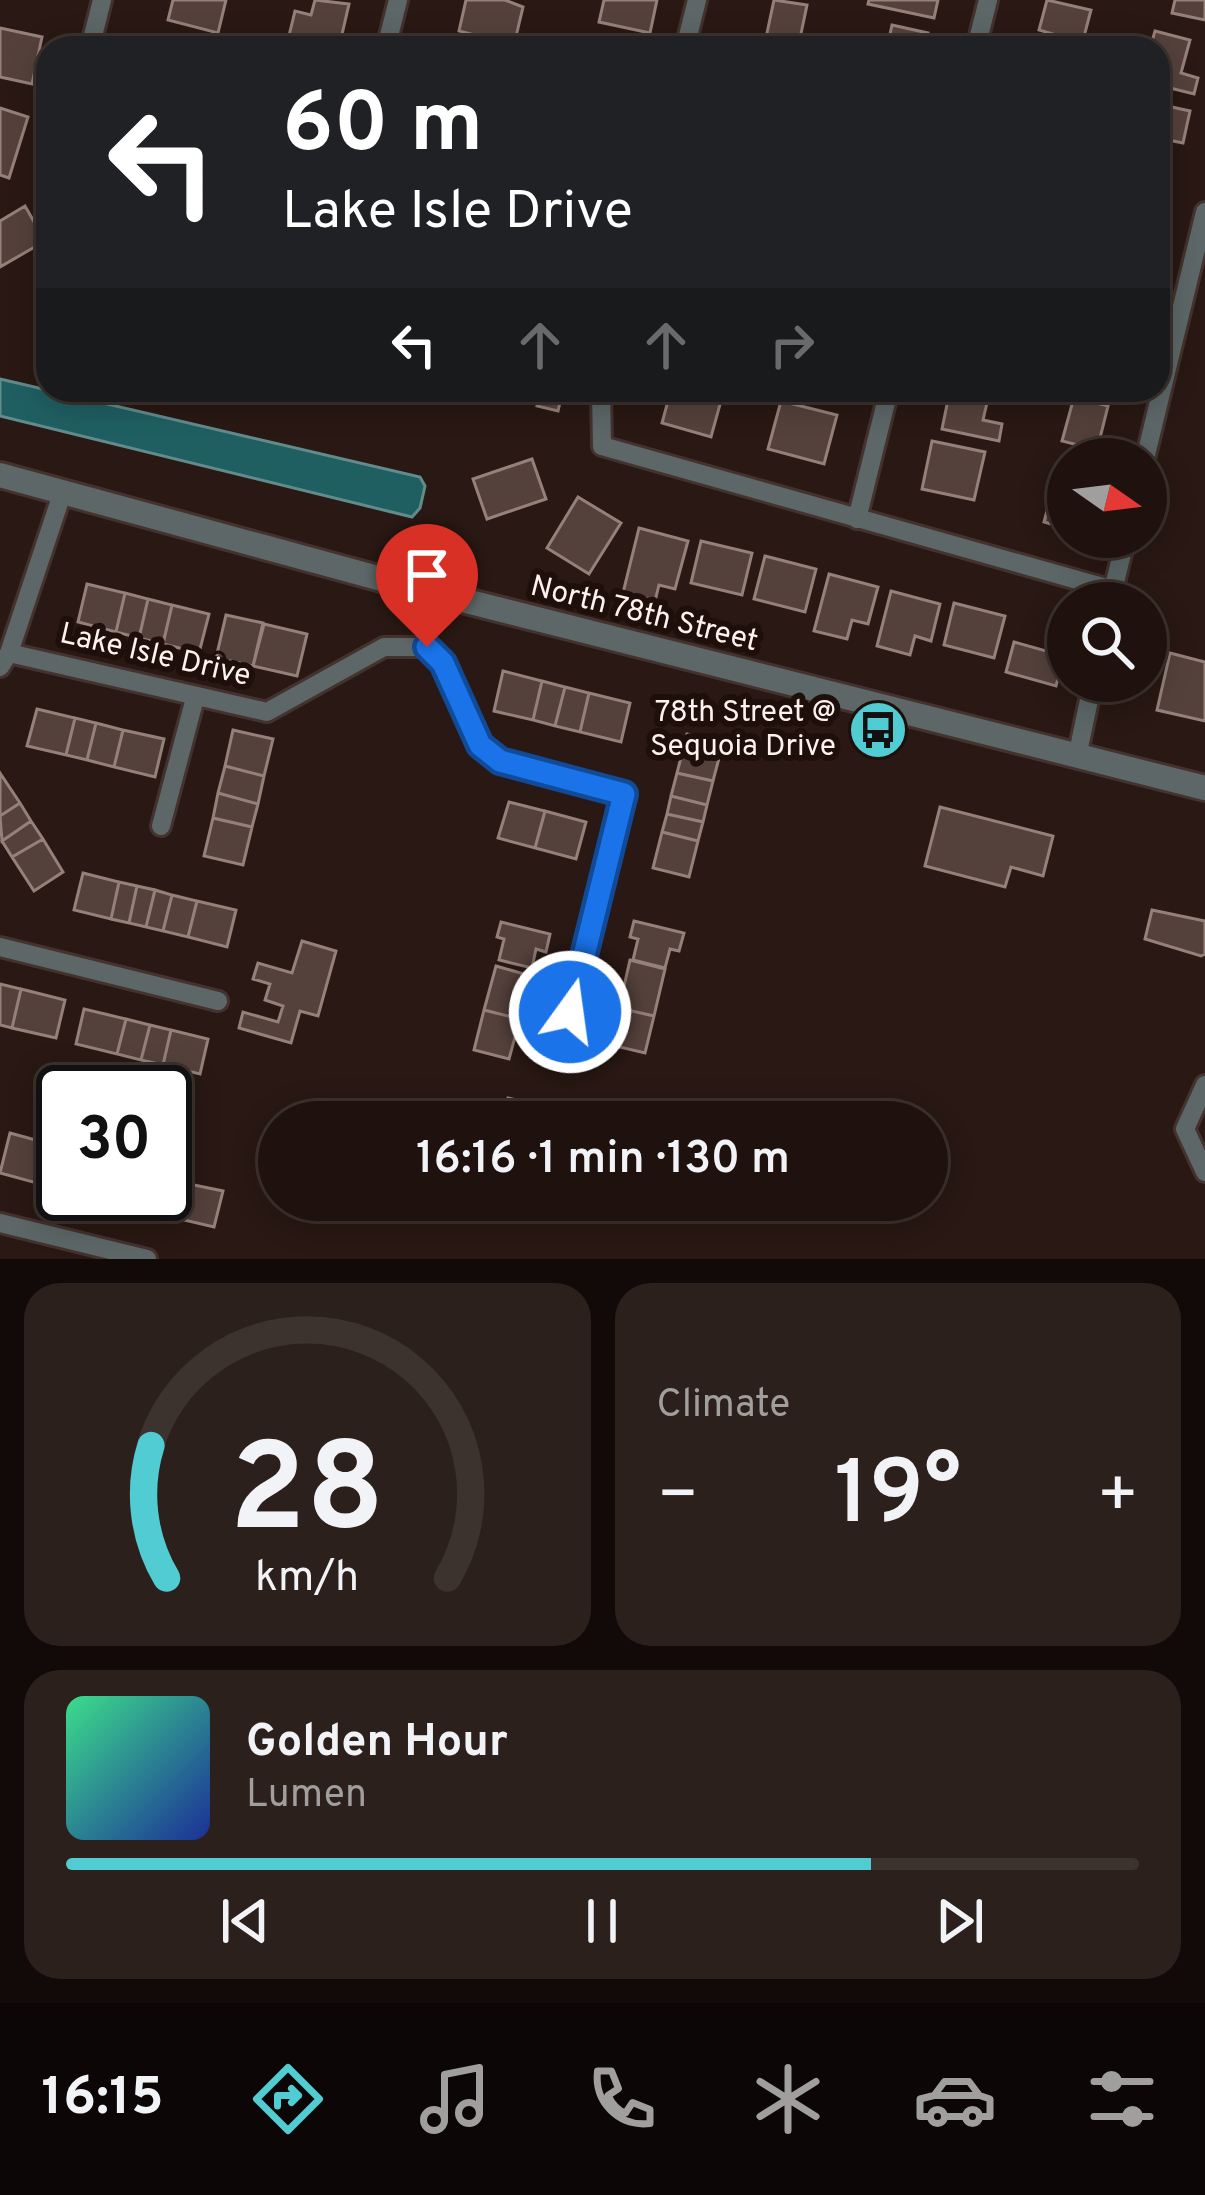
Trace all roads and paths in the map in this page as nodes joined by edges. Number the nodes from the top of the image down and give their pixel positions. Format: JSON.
{"nodes":[{"id":1,"x":102,"y":0,"type":"edge"},
{"id":2,"x":398,"y":0,"type":"edge"},
{"id":3,"x":697,"y":0,"type":"edge"},
{"id":4,"x":988,"y":0,"type":"edge"},
{"id":5,"x":93,"y":36,"type":"edge"},
{"id":6,"x":389,"y":36,"type":"edge"},
{"id":7,"x":688,"y":36,"type":"edge"},
{"id":8,"x":979,"y":36,"type":"edge"},
{"id":9,"x":1205,"y":212,"type":"edge"},
{"id":10,"x":1170,"y":354,"type":"edge"},
{"id":11,"x":601,"y":402,"type":"edge"},
{"id":12,"x":887,"y":402,"type":"edge"},
{"id":13,"x":1158,"y":402,"type":"edge"},
{"id":14,"x":1149,"y":438,"type":"edge"},
{"id":15,"x":0,"y":475,"type":"edge"},
{"id":16,"x":63,"y":490,"type":"junction"},
{"id":17,"x":857,"y":519,"type":"junction"},
{"id":18,"x":1062,"y":582,"type":"edge"},
{"id":19,"x":4,"y":660,"type":"edge"},
{"id":20,"x":195,"y":698,"type":"junction"},
{"id":21,"x":1089,"y":702,"type":"edge"},
{"id":22,"x":1077,"y":757,"type":"junction"},
{"id":23,"x":1205,"y":788,"type":"edge"},
{"id":24,"x":161,"y":826,"type":"dead end"},
{"id":25,"x":0,"y":946,"type":"edge"},
{"id":26,"x":218,"y":1000,"type":"dead end"},
{"id":27,"x":570,"y":1012,"type":"dead end"},
{"id":28,"x":1205,"y":1084,"type":"edge"},
{"id":29,"x":1205,"y":1172,"type":"edge"},
{"id":30,"x":0,"y":1222,"type":"edge"},
{"id":31,"x":147,"y":1259,"type":"edge"}],
"edges":[{"from":1,"to":5,"type":"street"},
{"from":2,"to":6,"type":"street"},
{"from":3,"to":7,"type":"street"},
{"from":4,"to":8,"type":"street"},
{"from":9,"to":10,"type":"street"},
{"from":11,"to":17,"type":"street"},
{"from":12,"to":17,"type":"street"},
{"from":13,"to":14,"type":"street"},
{"from":15,"to":16,"type":"street","name":"North 78th Street"},
{"from":16,"to":19,"type":"street"},
{"from":16,"to":22,"type":"street","name":"North 78th Street"},
{"from":17,"to":18,"type":"street"},
{"from":19,"to":20,"type":"street","name":"Lake Isle Drive"},
{"from":20,"to":24,"type":"street"},
{"from":20,"to":27,"type":"street","name":"Lake Isle Drive"},
{"from":21,"to":22,"type":"street"},
{"from":22,"to":23,"type":"street","name":"North 78th Street"},
{"from":25,"to":26,"type":"street"},
{"from":28,"to":29,"type":"street"},
{"from":30,"to":31,"type":"street"}]}
